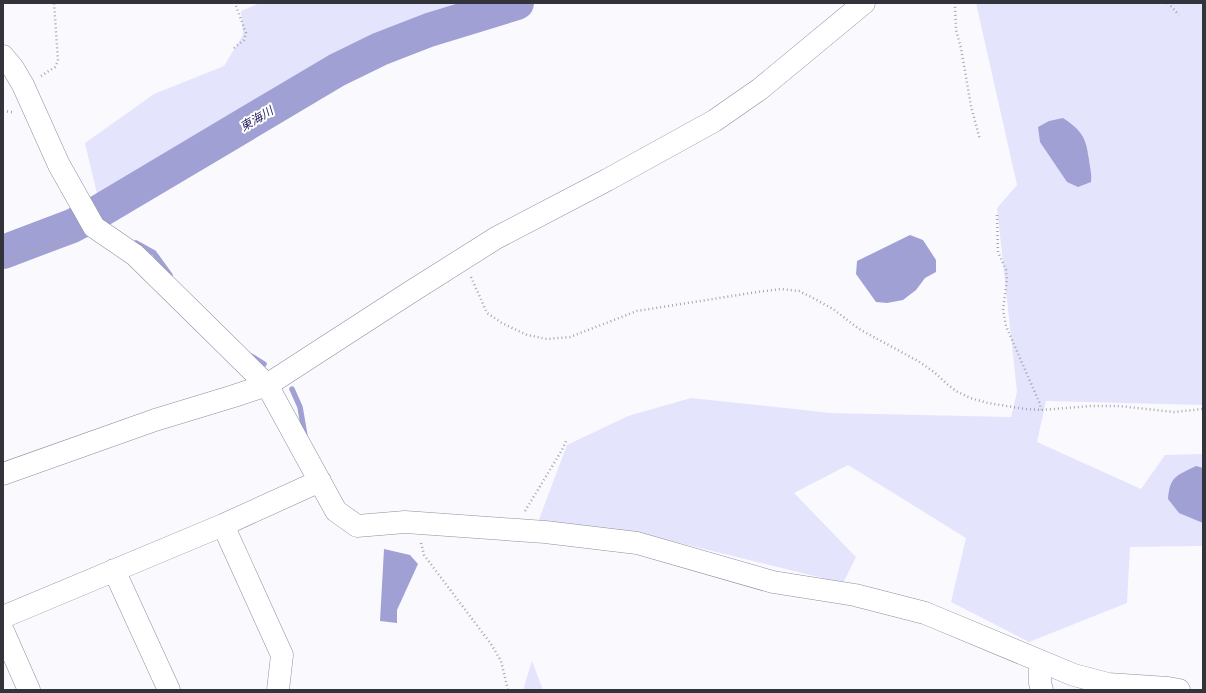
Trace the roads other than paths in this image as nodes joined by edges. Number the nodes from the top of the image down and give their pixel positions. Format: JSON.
{"nodes":[{"id":1,"x":864,"y":3,"type":"edge"},
{"id":2,"x":3,"y":56,"type":"edge"},
{"id":3,"x":267,"y":385,"type":"junction"},
{"id":4,"x":3,"y":474,"type":"edge"},
{"id":5,"x":320,"y":481,"type":"junction"},
{"id":6,"x":223,"y":525,"type":"junction"},
{"id":7,"x":114,"y":570,"type":"junction"},
{"id":8,"x":3,"y":618,"type":"edge"},
{"id":9,"x":3,"y":630,"type":"edge"},
{"id":10,"x":1040,"y":662,"type":"junction"},
{"id":11,"x":30,"y":690,"type":"edge"},
{"id":12,"x":169,"y":690,"type":"edge"},
{"id":13,"x":278,"y":690,"type":"edge"},
{"id":14,"x":1042,"y":690,"type":"edge"},
{"id":15,"x":1179,"y":690,"type":"edge"}],
"edges":[{"from":1,"to":3,"type":"street"},
{"from":2,"to":3,"type":"street"},
{"from":3,"to":4,"type":"street"},
{"from":3,"to":5,"type":"street"},
{"from":5,"to":6,"type":"street"},
{"from":5,"to":10,"type":"street"},
{"from":6,"to":7,"type":"street"},
{"from":6,"to":13,"type":"street"},
{"from":7,"to":8,"type":"street"},
{"from":7,"to":12,"type":"street"},
{"from":9,"to":11,"type":"street"},
{"from":10,"to":14,"type":"street"},
{"from":10,"to":15,"type":"street"}]}
